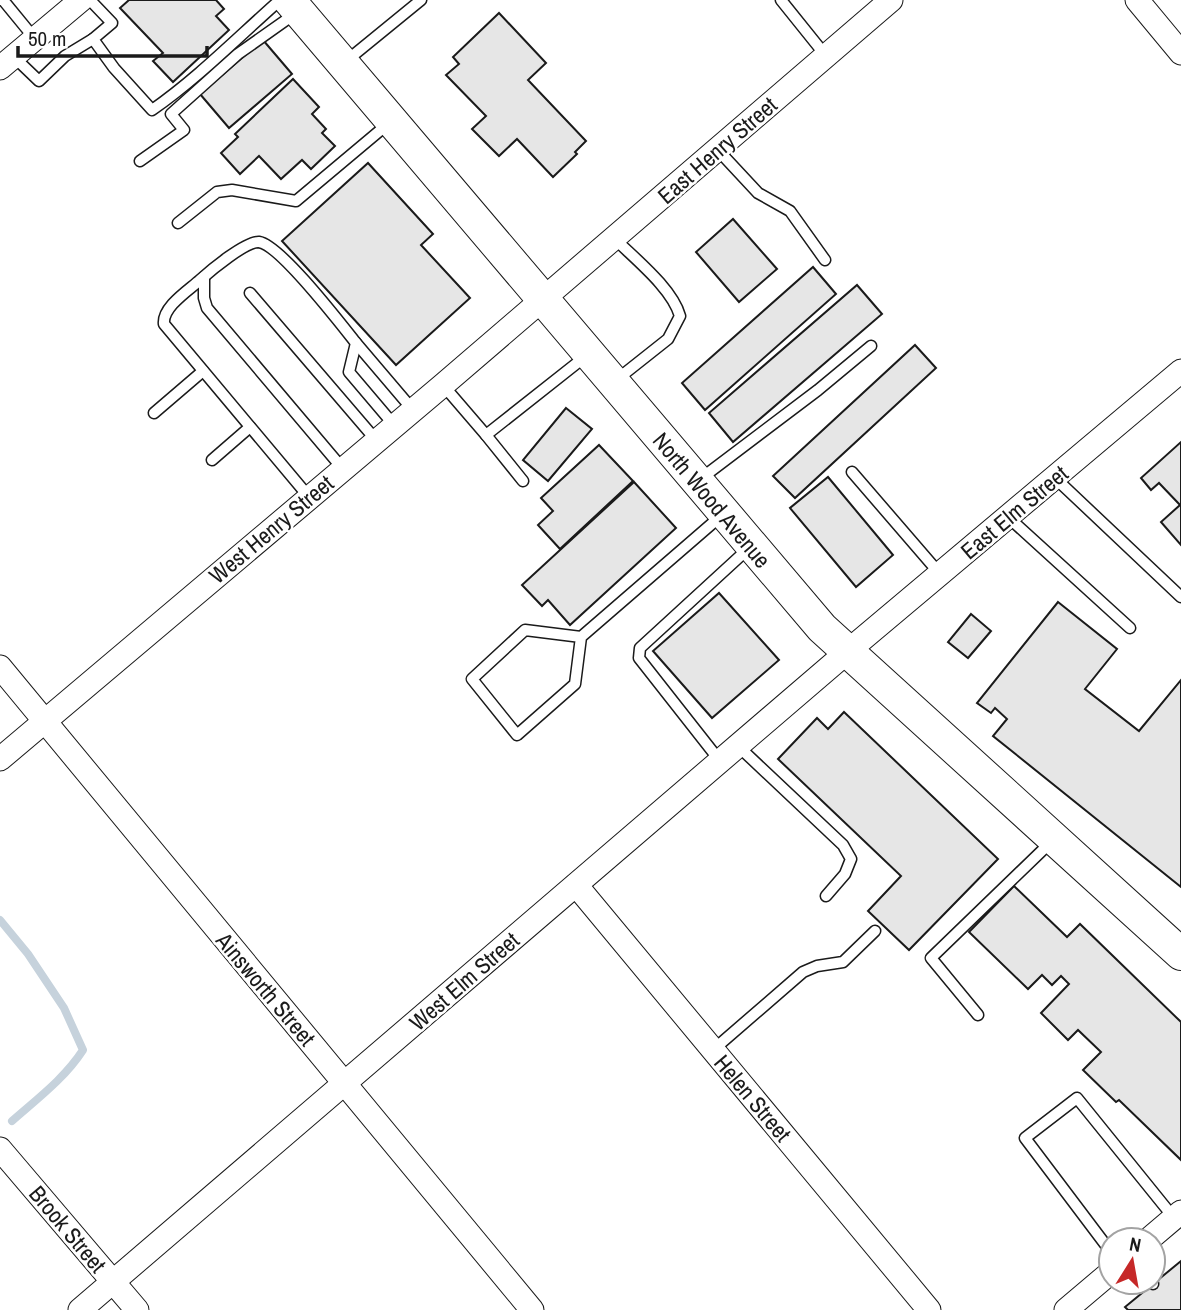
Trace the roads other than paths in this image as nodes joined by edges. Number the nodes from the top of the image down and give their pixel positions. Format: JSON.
{"nodes":[{"id":1,"x":3,"y":0,"type":"edge"},
{"id":2,"x":81,"y":0,"type":"edge"},
{"id":3,"x":90,"y":0,"type":"edge"},
{"id":4,"x":421,"y":0,"type":"edge"},
{"id":5,"x":781,"y":0,"type":"edge"},
{"id":6,"x":891,"y":0,"type":"edge"},
{"id":7,"x":1137,"y":0,"type":"edge"},
{"id":8,"x":289,"y":4,"type":"edge"},
{"id":9,"x":35,"y":39,"type":"junction"},
{"id":10,"x":93,"y":40,"type":"junction"},
{"id":11,"x":1181,"y":53,"type":"edge"},
{"id":12,"x":826,"y":56,"type":"junction"},
{"id":13,"x":7,"y":62,"type":"edge"},
{"id":14,"x":343,"y":64,"type":"junction"},
{"id":15,"x":391,"y":121,"type":"junction"},
{"id":16,"x":717,"y":149,"type":"junction"},
{"id":17,"x":141,"y":161,"type":"dead end"},
{"id":18,"x":178,"y":223,"type":"dead end"},
{"id":19,"x":614,"y":238,"type":"junction"},
{"id":20,"x":825,"y":260,"type":"dead end"},
{"id":21,"x":204,"y":277,"type":"junction"},
{"id":22,"x":250,"y":293,"type":"dead end"},
{"id":23,"x":542,"y":299,"type":"junction"},
{"id":24,"x":356,"y":343,"type":"junction"},
{"id":25,"x":871,"y":346,"type":"dead end"},
{"id":26,"x":588,"y":354,"type":"junction"},
{"id":27,"x":203,"y":371,"type":"junction"},
{"id":28,"x":1181,"y":371,"type":"edge"},
{"id":29,"x":613,"y":383,"type":"junction"},
{"id":30,"x":443,"y":385,"type":"junction"},
{"id":31,"x":413,"y":410,"type":"junction"},
{"id":32,"x":154,"y":414,"type":"dead end"},
{"id":33,"x":394,"y":425,"type":"junction"},
{"id":34,"x":250,"y":427,"type":"junction"},
{"id":35,"x":486,"y":435,"type":"junction"},
{"id":36,"x":376,"y":440,"type":"junction"},
{"id":37,"x":212,"y":460,"type":"dead end"},
{"id":38,"x":343,"y":469,"type":"junction"},
{"id":39,"x":852,"y":472,"type":"dead end"},
{"id":40,"x":1054,"y":478,"type":"junction"},
{"id":41,"x":523,"y":481,"type":"dead end"},
{"id":42,"x":697,"y":482,"type":"junction"},
{"id":43,"x":309,"y":497,"type":"junction"},
{"id":44,"x":724,"y":514,"type":"junction"},
{"id":45,"x":1008,"y":517,"type":"junction"},
{"id":46,"x":751,"y":546,"type":"junction"},
{"id":47,"x":940,"y":574,"type":"junction"},
{"id":48,"x":1181,"y":597,"type":"edge"},
{"id":49,"x":1129,"y":628,"type":"dead end"},
{"id":50,"x":581,"y":637,"type":"junction"},
{"id":51,"x":847,"y":653,"type":"junction"},
{"id":52,"x":0,"y":667,"type":"edge"},
{"id":53,"x":45,"y":722,"type":"junction"},
{"id":54,"x":738,"y":746,"type":"junction"},
{"id":55,"x":0,"y":760,"type":"edge"},
{"id":56,"x":720,"y":761,"type":"junction"},
{"id":57,"x":1053,"y":840,"type":"junction"},
{"id":58,"x":576,"y":886,"type":"junction"},
{"id":59,"x":826,"y":896,"type":"dead end"},
{"id":60,"x":875,"y":931,"type":"dead end"},
{"id":61,"x":1181,"y":954,"type":"edge"},
{"id":62,"x":978,"y":1014,"type":"dead end"},
{"id":63,"x":712,"y":1049,"type":"junction"},
{"id":64,"x":345,"y":1084,"type":"junction"},
{"id":65,"x":0,"y":1149,"type":"edge"},
{"id":66,"x":1178,"y":1215,"type":"edge"},
{"id":67,"x":1097,"y":1233,"type":"edge"},
{"id":68,"x":113,"y":1282,"type":"junction"},
{"id":69,"x":1097,"y":1284,"type":"edge"},
{"id":70,"x":80,"y":1310,"type":"edge"},
{"id":71,"x":137,"y":1310,"type":"edge"},
{"id":72,"x":532,"y":1310,"type":"edge"},
{"id":73,"x":929,"y":1310,"type":"edge"},
{"id":74,"x":1066,"y":1310,"type":"edge"}],
"edges":[{"from":1,"to":9,"type":"lane"},
{"from":2,"to":9,"type":"street"},
{"from":3,"to":10,"type":"lane"},
{"from":4,"to":14,"type":"lane"},
{"from":5,"to":12,"type":"lane"},
{"from":6,"to":12,"type":"street","name":"East Henry Street"},
{"from":7,"to":11,"type":"street"},
{"from":8,"to":10,"type":"lane"},
{"from":8,"to":14,"type":"main road","name":"North Wood Avenue"},
{"from":8,"to":17,"type":"lane"},
{"from":9,"to":13,"type":"street"},
{"from":10,"to":13,"type":"lane"},
{"from":12,"to":16,"type":"street","name":"East Henry Street"},
{"from":14,"to":15,"type":"main road","name":"North Wood Avenue"},
{"from":15,"to":18,"type":"lane"},
{"from":15,"to":23,"type":"main road","name":"North Wood Avenue"},
{"from":16,"to":19,"type":"street","name":"East Henry Street"},
{"from":16,"to":20,"type":"lane"},
{"from":19,"to":23,"type":"street","name":"East Henry Street"},
{"from":19,"to":29,"type":"lane"},
{"from":21,"to":24,"type":"lane"},
{"from":21,"to":27,"type":"lane"},
{"from":21,"to":38,"type":"lane"},
{"from":22,"to":36,"type":"lane"},
{"from":23,"to":26,"type":"main road","name":"North Wood Avenue"},
{"from":23,"to":30,"type":"street","name":"West Henry Street"},
{"from":24,"to":31,"type":"lane"},
{"from":24,"to":33,"type":"lane"},
{"from":25,"to":42,"type":"lane"},
{"from":26,"to":29,"type":"main road","name":"North Wood Avenue"},
{"from":26,"to":35,"type":"lane"},
{"from":27,"to":32,"type":"lane"},
{"from":27,"to":34,"type":"lane"},
{"from":28,"to":40,"type":"street","name":"East Elm Street"},
{"from":29,"to":42,"type":"main road","name":"North Wood Avenue"},
{"from":30,"to":31,"type":"street","name":"West Henry Street"},
{"from":30,"to":35,"type":"lane"},
{"from":31,"to":33,"type":"street","name":"West Henry Street"},
{"from":33,"to":36,"type":"street","name":"West Henry Street"},
{"from":34,"to":37,"type":"lane"},
{"from":34,"to":43,"type":"lane"},
{"from":35,"to":41,"type":"lane"},
{"from":36,"to":38,"type":"street","name":"West Henry Street"},
{"from":38,"to":43,"type":"street","name":"West Henry Street"},
{"from":39,"to":47,"type":"lane"},
{"from":40,"to":45,"type":"street","name":"East Elm Street"},
{"from":40,"to":48,"type":"lane"},
{"from":42,"to":44,"type":"main road","name":"North Wood Avenue"},
{"from":43,"to":53,"type":"street","name":"West Henry Street"},
{"from":44,"to":46,"type":"main road","name":"North Wood Avenue"},
{"from":44,"to":50,"type":"lane"},
{"from":45,"to":47,"type":"street","name":"East Elm Street"},
{"from":45,"to":49,"type":"lane"},
{"from":46,"to":51,"type":"main road","name":"North Wood Avenue"},
{"from":46,"to":56,"type":"lane"},
{"from":47,"to":51,"type":"street","name":"East Elm Street"},
{"from":50,"to":50,"type":"lane"},
{"from":51,"to":54,"type":"street","name":"West Elm Street"},
{"from":51,"to":57,"type":"main road","name":"North Wood Avenue"},
{"from":52,"to":53,"type":"street","name":"Ainsworth Street"},
{"from":53,"to":55,"type":"street","name":"West Henry Street"},
{"from":53,"to":64,"type":"street","name":"Ainsworth Street"},
{"from":54,"to":56,"type":"street","name":"West Elm Street"},
{"from":54,"to":59,"type":"lane"},
{"from":56,"to":58,"type":"street","name":"West Elm Street"},
{"from":57,"to":61,"type":"main road","name":"North Wood Avenue"},
{"from":57,"to":62,"type":"lane"},
{"from":58,"to":63,"type":"street","name":"Helen Street"},
{"from":58,"to":64,"type":"street","name":"West Elm Street"},
{"from":60,"to":63,"type":"lane"},
{"from":63,"to":73,"type":"street","name":"Helen Street"},
{"from":64,"to":68,"type":"street","name":"West Elm Street"},
{"from":64,"to":72,"type":"street","name":"Ainsworth Street"},
{"from":65,"to":68,"type":"street","name":"Brook Street"},
{"from":66,"to":67,"type":"lane"},
{"from":68,"to":70,"type":"street","name":"West Elm Street"},
{"from":68,"to":71,"type":"street","name":"Brook Street"},
{"from":69,"to":74,"type":"street"}]}
